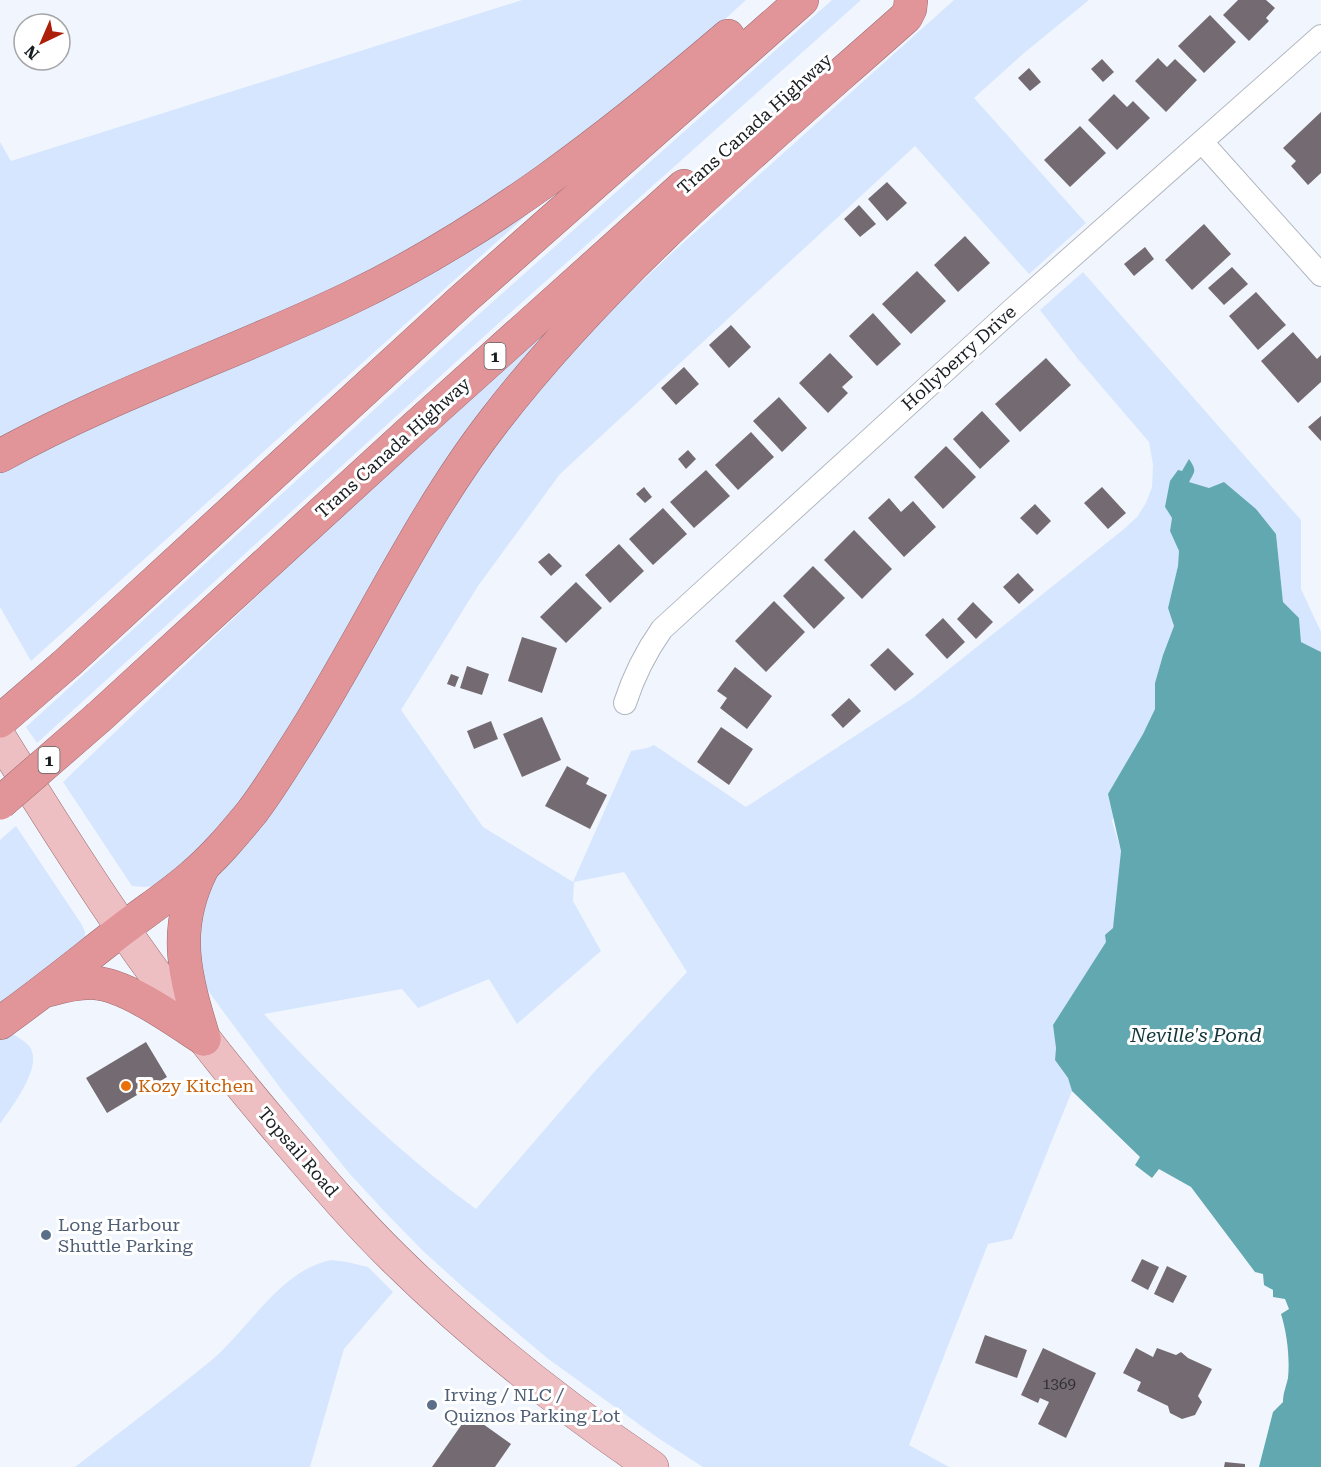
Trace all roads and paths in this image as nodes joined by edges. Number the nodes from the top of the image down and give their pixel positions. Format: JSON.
{"nodes":[{"id":1,"x":770,"y":0,"type":"edge"},
{"id":2,"x":801,"y":0,"type":"edge"},
{"id":3,"x":895,"y":0,"type":"edge"},
{"id":4,"x":911,"y":0,"type":"edge"},
{"id":5,"x":1321,"y":36,"type":"edge"},
{"id":6,"x":1202,"y":142,"type":"junction"},
{"id":7,"x":1321,"y":275,"type":"edge"},
{"id":8,"x":0,"y":456,"type":"edge"},
{"id":9,"x":625,"y":702,"type":"dead end"},
{"id":10,"x":0,"y":721,"type":"edge"},
{"id":11,"x":0,"y":738,"type":"edge"},
{"id":12,"x":0,"y":803,"type":"edge"},
{"id":13,"x":203,"y":867,"type":"junction"},
{"id":14,"x":123,"y":929,"type":"junction"},
{"id":15,"x":44,"y":992,"type":"junction"},
{"id":16,"x":0,"y":1023,"type":"edge"},
{"id":17,"x":204,"y":1039,"type":"junction"},
{"id":18,"x":652,"y":1467,"type":"edge"}],
"edges":[{"from":1,"to":8,"type":"highway"},
{"from":2,"to":10,"type":"highway"},
{"from":3,"to":12,"type":"highway","name":"Trans Canada Highway","number":"1","bridge":true},
{"from":4,"to":13,"type":"highway"},
{"from":5,"to":6,"type":"street","name":"Hollyberry Drive"},
{"from":6,"to":7,"type":"street"},
{"from":6,"to":9,"type":"street","name":"Hollyberry Drive"},
{"from":11,"to":14,"type":"main road","name":"Topsail Road"},
{"from":13,"to":14,"type":"highway"},
{"from":13,"to":17,"type":"highway"},
{"from":14,"to":15,"type":"highway"},
{"from":14,"to":17,"type":"main road","name":"Topsail Road"},
{"from":15,"to":16,"type":"highway"},
{"from":15,"to":17,"type":"highway"},
{"from":17,"to":18,"type":"main road","name":"Topsail Road"}]}
